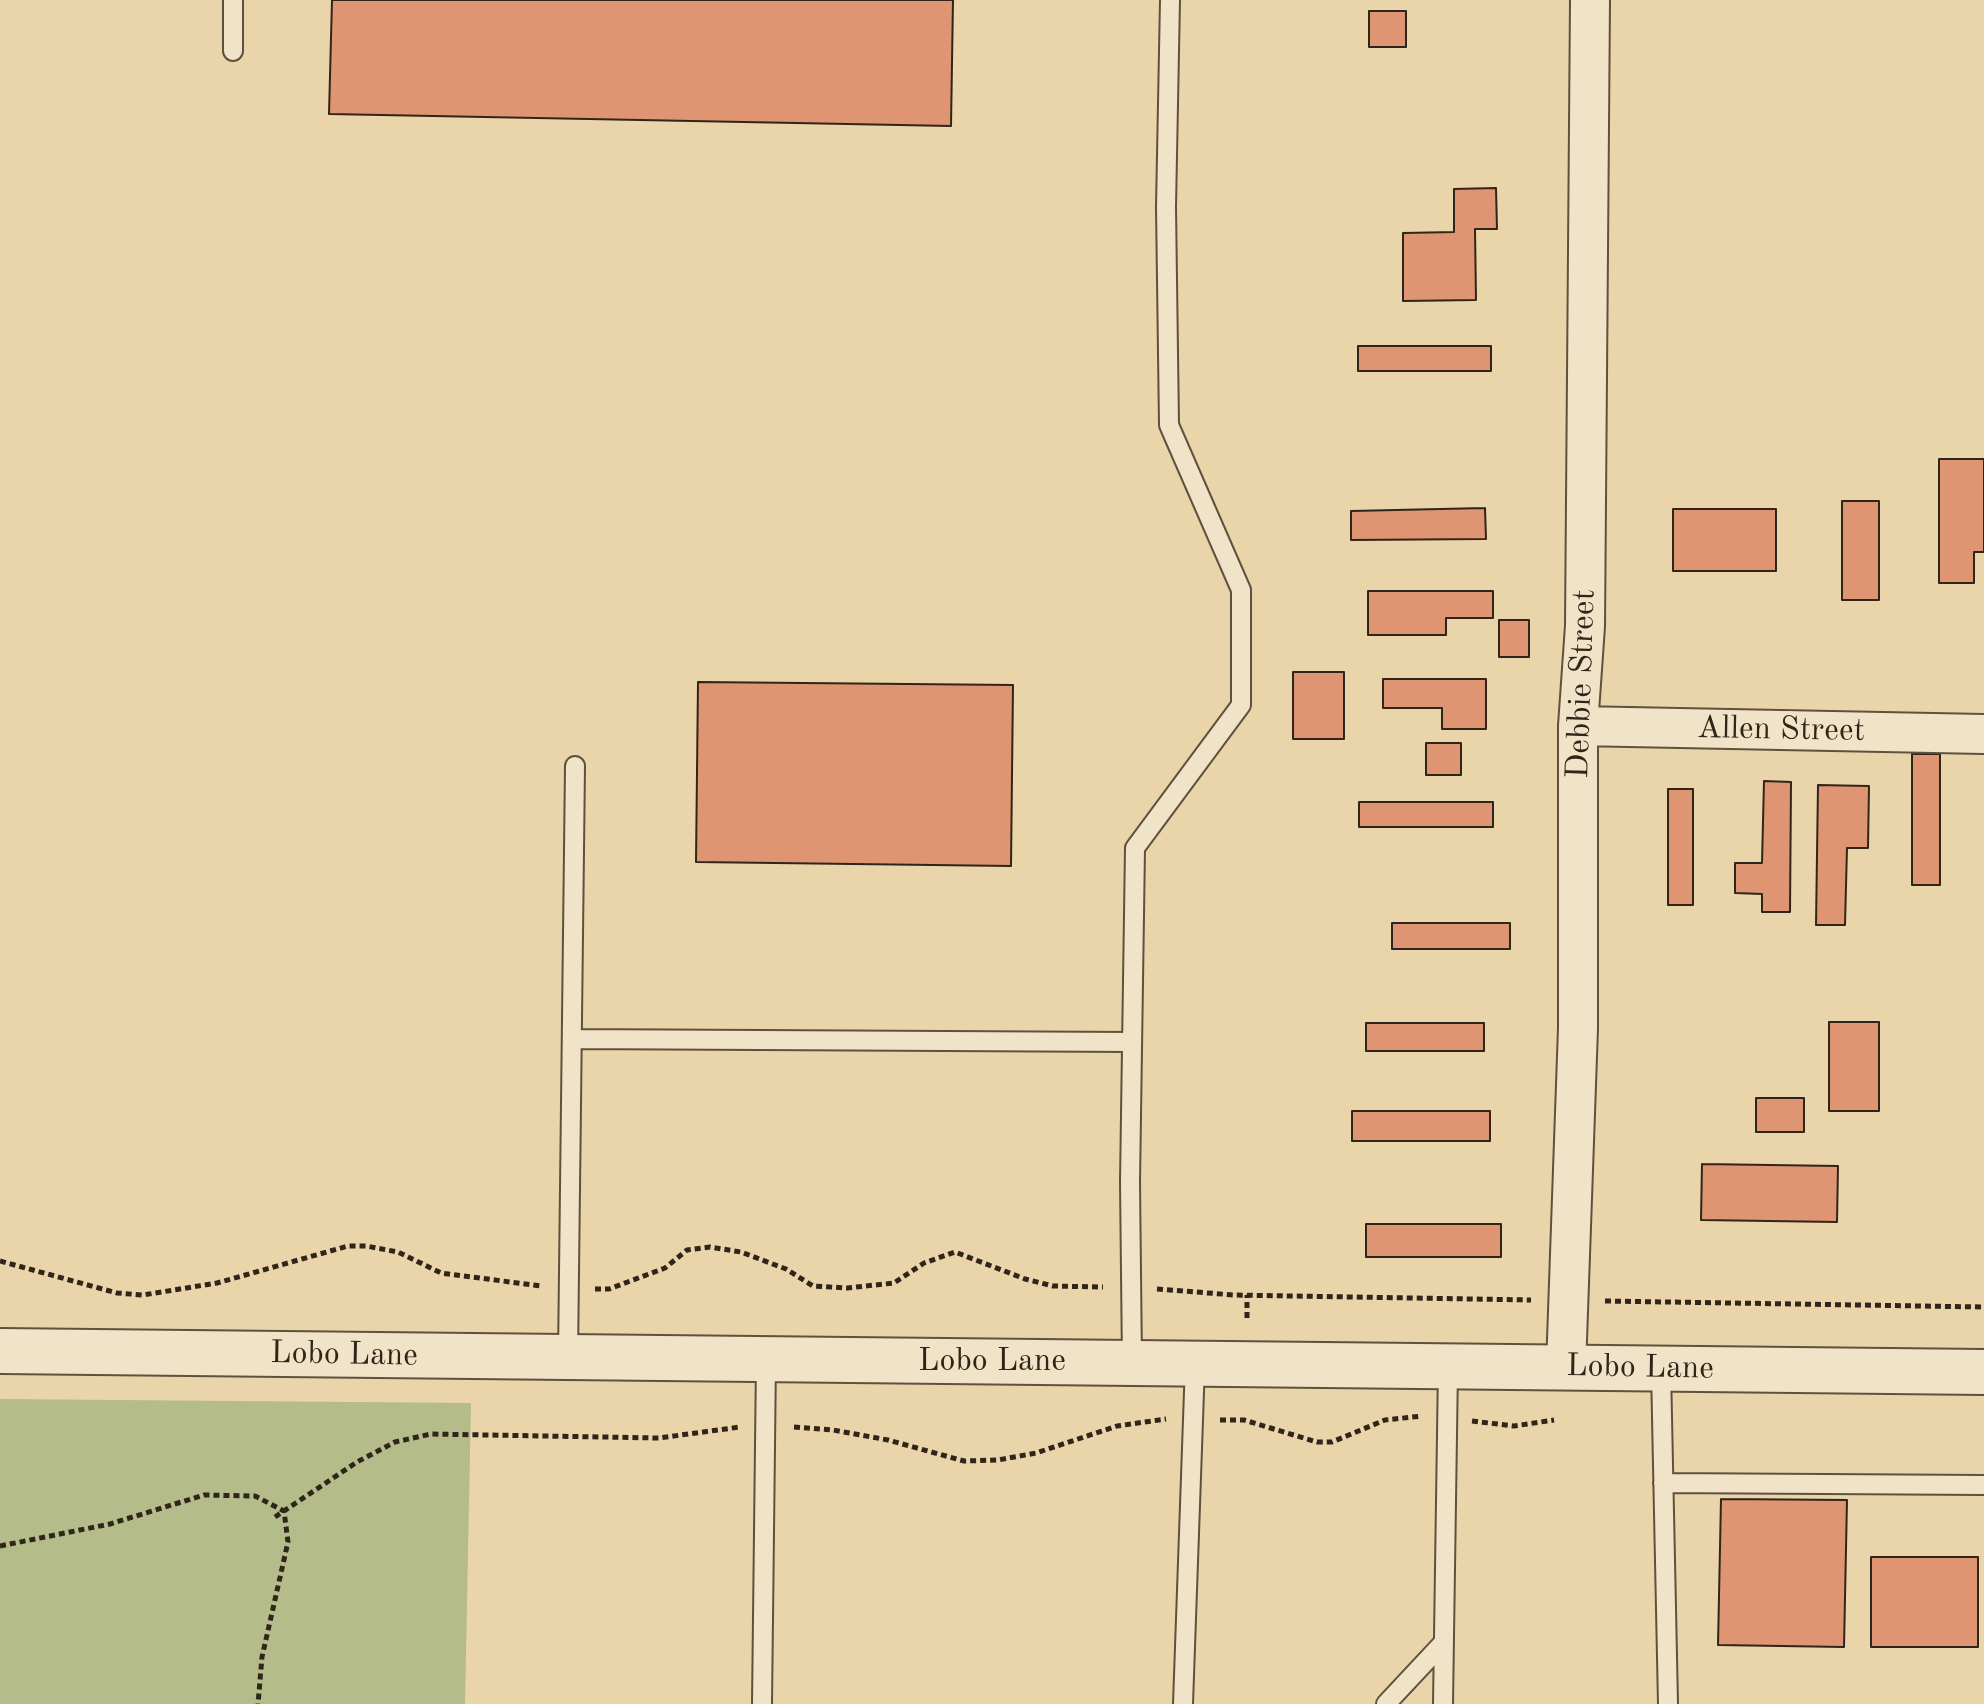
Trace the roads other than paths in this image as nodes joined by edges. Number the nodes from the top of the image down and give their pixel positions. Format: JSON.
{"nodes":[{"id":1,"x":233,"y":0,"type":"edge"},
{"id":2,"x":1170,"y":0,"type":"edge"},
{"id":3,"x":1590,"y":0,"type":"edge"},
{"id":4,"x":233,"y":51,"type":"dead end"},
{"id":5,"x":1578,"y":726,"type":"junction"},
{"id":6,"x":1984,"y":734,"type":"edge"},
{"id":7,"x":575,"y":766,"type":"dead end"},
{"id":8,"x":572,"y":1039,"type":"junction"},
{"id":9,"x":1132,"y":1042,"type":"junction"},
{"id":10,"x":0,"y":1351,"type":"edge"},
{"id":11,"x":568,"y":1357,"type":"junction"},
{"id":12,"x":766,"y":1360,"type":"junction"},
{"id":13,"x":1195,"y":1362,"type":"junction"},
{"id":14,"x":1132,"y":1363,"type":"junction"},
{"id":15,"x":1448,"y":1366,"type":"junction"},
{"id":16,"x":1566,"y":1368,"type":"junction"},
{"id":17,"x":1661,"y":1369,"type":"junction"},
{"id":18,"x":1984,"y":1372,"type":"edge"},
{"id":19,"x":1663,"y":1483,"type":"junction"},
{"id":20,"x":1984,"y":1485,"type":"edge"},
{"id":21,"x":1444,"y":1642,"type":"junction"},
{"id":22,"x":762,"y":1704,"type":"edge"},
{"id":23,"x":1183,"y":1704,"type":"edge"},
{"id":24,"x":1386,"y":1704,"type":"edge"},
{"id":25,"x":1443,"y":1704,"type":"edge"},
{"id":26,"x":1668,"y":1704,"type":"edge"}],
"edges":[{"from":1,"to":4,"type":"lane"},
{"from":2,"to":9,"type":"lane"},
{"from":3,"to":5,"type":"street","name":"Debbie Street"},
{"from":5,"to":6,"type":"street","name":"Allen Street"},
{"from":5,"to":16,"type":"street","name":"Debbie Street"},
{"from":7,"to":8,"type":"lane"},
{"from":8,"to":9,"type":"lane"},
{"from":8,"to":11,"type":"lane"},
{"from":9,"to":14,"type":"lane"},
{"from":10,"to":11,"type":"street","name":"Lobo Lane"},
{"from":11,"to":12,"type":"street","name":"Lobo Lane"},
{"from":12,"to":14,"type":"street","name":"Lobo Lane"},
{"from":12,"to":22,"type":"lane"},
{"from":13,"to":14,"type":"street","name":"Lobo Lane"},
{"from":13,"to":15,"type":"street","name":"Lobo Lane"},
{"from":13,"to":23,"type":"lane"},
{"from":15,"to":16,"type":"street","name":"Lobo Lane"},
{"from":15,"to":21,"type":"lane"},
{"from":16,"to":17,"type":"street","name":"Lobo Lane"},
{"from":17,"to":18,"type":"street","name":"Lobo Lane"},
{"from":17,"to":19,"type":"lane"},
{"from":19,"to":20,"type":"lane"},
{"from":19,"to":26,"type":"lane"},
{"from":21,"to":24,"type":"lane"},
{"from":21,"to":25,"type":"lane"}]}
